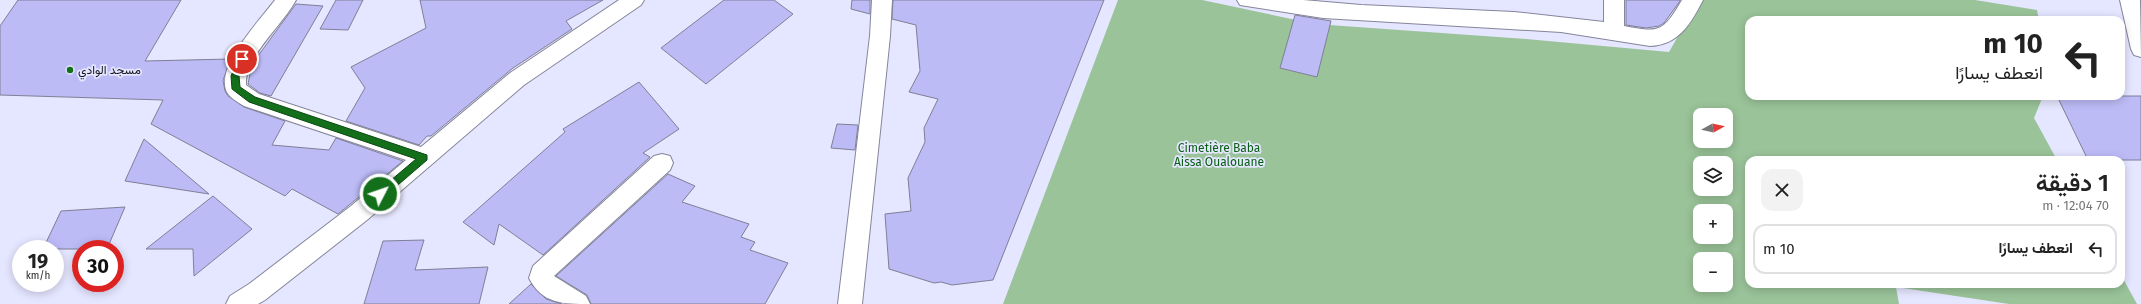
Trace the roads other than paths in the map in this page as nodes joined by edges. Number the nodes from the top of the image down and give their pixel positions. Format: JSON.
{"nodes":[{"id":1,"x":286,"y":0,"type":"edge"},
{"id":2,"x":634,"y":0,"type":"edge"},
{"id":3,"x":882,"y":0,"type":"edge"},
{"id":4,"x":1248,"y":0,"type":"edge"},
{"id":5,"x":1614,"y":0,"type":"edge"},
{"id":6,"x":1692,"y":0,"type":"edge"},
{"id":7,"x":2130,"y":0,"type":"edge"},
{"id":8,"x":1355,"y":7,"type":"edge"},
{"id":9,"x":1420,"y":8,"type":"edge"},
{"id":10,"x":1614,"y":32,"type":"junction"},
{"id":11,"x":2141,"y":49,"type":"edge"},
{"id":12,"x":424,"y":157,"type":"junction"},
{"id":13,"x":662,"y":163,"type":"dead end"},
{"id":14,"x":238,"y":304,"type":"edge"},
{"id":15,"x":578,"y":304,"type":"edge"},
{"id":16,"x":850,"y":304,"type":"edge"}],
"edges":[{"from":1,"to":12,"type":"street"},
{"from":2,"to":12,"type":"street"},
{"from":3,"to":16,"type":"street"},
{"from":4,"to":8,"type":"street"},
{"from":5,"to":10,"type":"street"},
{"from":6,"to":10,"type":"street"},
{"from":7,"to":11,"type":"street"},
{"from":8,"to":9,"type":"street"},
{"from":9,"to":10,"type":"street"},
{"from":12,"to":14,"type":"street"},
{"from":13,"to":15,"type":"street"}]}
